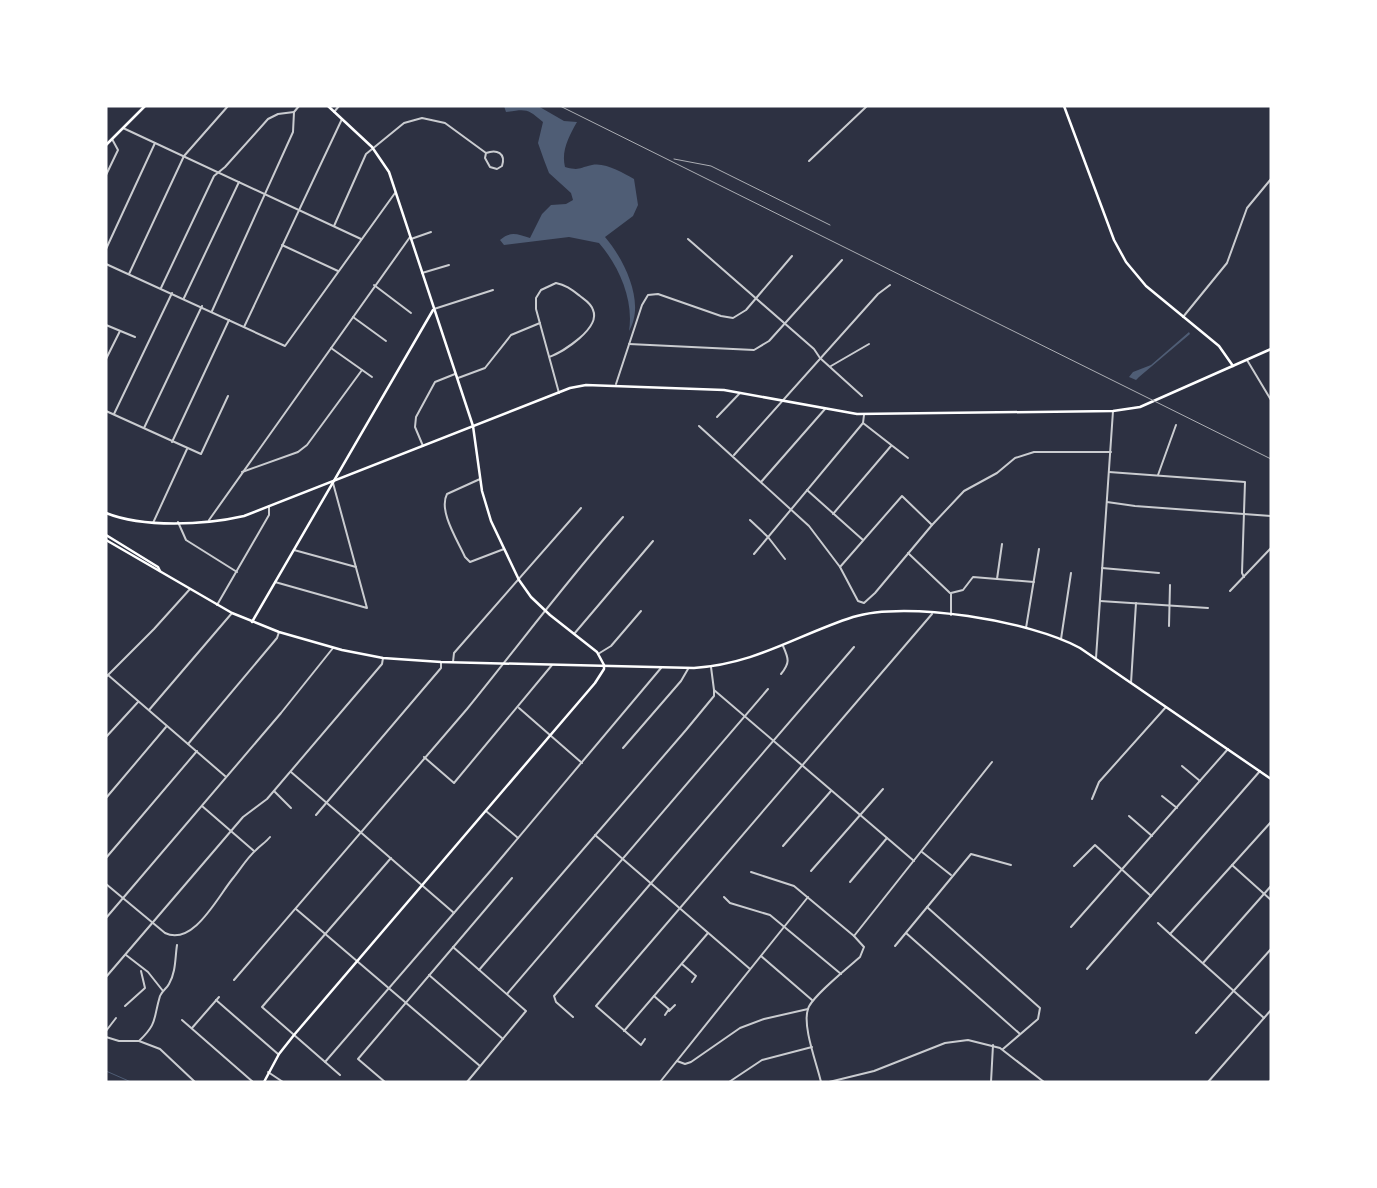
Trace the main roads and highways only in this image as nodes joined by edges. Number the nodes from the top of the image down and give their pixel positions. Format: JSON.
{"nodes":[{"id":1,"x":145,"y":106,"type":"edge"},
{"id":2,"x":328,"y":106,"type":"edge"},
{"id":3,"x":1064,"y":106,"type":"edge"},
{"id":4,"x":106,"y":145,"type":"edge"},
{"id":5,"x":434,"y":309,"type":"junction"},
{"id":6,"x":1271,"y":349,"type":"edge"},
{"id":7,"x":1233,"y":366,"type":"junction"},
{"id":8,"x":473,"y":426,"type":"junction"},
{"id":9,"x":333,"y":482,"type":"junction"},
{"id":10,"x":106,"y":515,"type":"edge"},
{"id":11,"x":106,"y":535,"type":"edge"},
{"id":12,"x":106,"y":540,"type":"edge"},
{"id":13,"x":160,"y":571,"type":"junction"},
{"id":14,"x":252,"y":622,"type":"junction"},
{"id":15,"x":604,"y":665,"type":"junction"},
{"id":16,"x":1271,"y":779,"type":"edge"},
{"id":17,"x":264,"y":1082,"type":"edge"}],
"edges":[{"from":1,"to":4,"type":"main road"},
{"from":2,"to":5,"type":"main road"},
{"from":3,"to":7,"type":"main road"},
{"from":5,"to":8,"type":"main road"},
{"from":5,"to":9,"type":"main road"},
{"from":6,"to":7,"type":"main road"},
{"from":7,"to":8,"type":"main road"},
{"from":8,"to":9,"type":"main road"},
{"from":8,"to":15,"type":"main road"},
{"from":9,"to":10,"type":"main road"},
{"from":9,"to":14,"type":"main road"},
{"from":11,"to":13,"type":"main road"},
{"from":12,"to":13,"type":"main road"},
{"from":13,"to":14,"type":"main road"},
{"from":14,"to":15,"type":"main road"},
{"from":15,"to":16,"type":"main road"},
{"from":15,"to":17,"type":"main road"}]}
